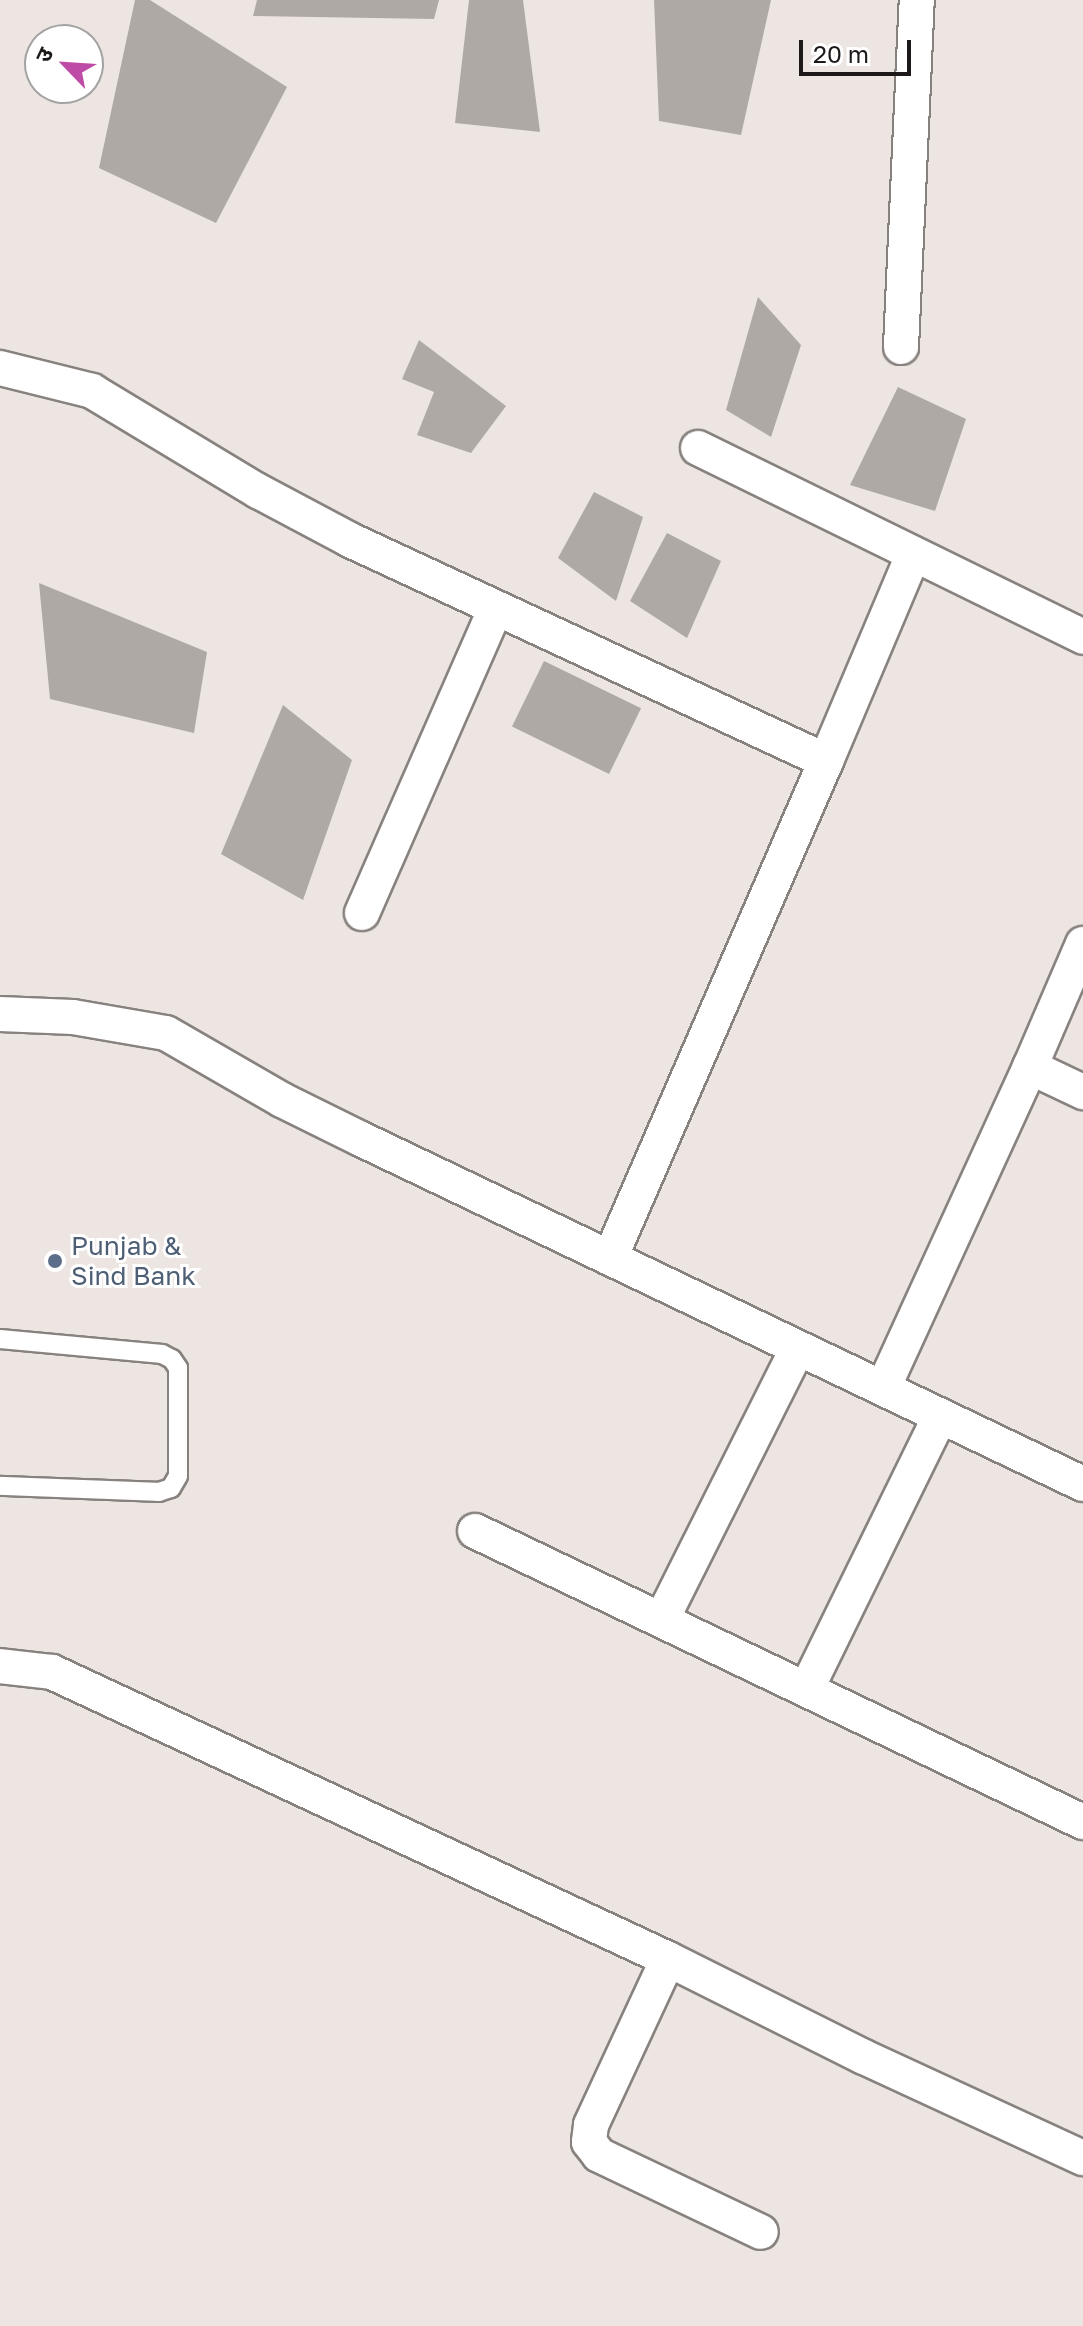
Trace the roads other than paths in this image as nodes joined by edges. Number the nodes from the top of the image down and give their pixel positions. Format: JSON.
{"nodes":[{"id":1,"x":917,"y":0,"type":"edge"},
{"id":2,"x":901,"y":347,"type":"dead end"},
{"id":3,"x":0,"y":368,"type":"edge"},
{"id":4,"x":698,"y":448,"type":"dead end"},
{"id":5,"x":913,"y":555,"type":"junction"},
{"id":6,"x":496,"y":608,"type":"junction"},
{"id":7,"x":1083,"y":637,"type":"edge"},
{"id":8,"x":826,"y":761,"type":"junction"},
{"id":9,"x":362,"y":913,"type":"dead end"},
{"id":10,"x":1083,"y":944,"type":"edge"},
{"id":11,"x":0,"y":1014,"type":"edge"},
{"id":12,"x":1030,"y":1067,"type":"junction"},
{"id":13,"x":1083,"y":1092,"type":"edge"},
{"id":14,"x":610,"y":1258,"type":"junction"},
{"id":15,"x":0,"y":1339,"type":"edge"},
{"id":16,"x":797,"y":1349,"type":"junction"},
{"id":17,"x":884,"y":1386,"type":"junction"},
{"id":18,"x":940,"y":1416,"type":"junction"},
{"id":19,"x":1083,"y":1484,"type":"edge"},
{"id":20,"x":0,"y":1486,"type":"edge"},
{"id":21,"x":475,"y":1531,"type":"dead end"},
{"id":22,"x":662,"y":1619,"type":"junction"},
{"id":23,"x":0,"y":1666,"type":"edge"},
{"id":24,"x":807,"y":1688,"type":"junction"},
{"id":25,"x":1083,"y":1822,"type":"edge"},
{"id":26,"x":668,"y":1959,"type":"junction"},
{"id":27,"x":1083,"y":2158,"type":"edge"},
{"id":28,"x":761,"y":2232,"type":"dead end"}],
"edges":[{"from":1,"to":2,"type":"street"},
{"from":3,"to":6,"type":"street"},
{"from":4,"to":5,"type":"street"},
{"from":5,"to":7,"type":"street"},
{"from":5,"to":8,"type":"street"},
{"from":6,"to":8,"type":"street"},
{"from":6,"to":9,"type":"street"},
{"from":8,"to":14,"type":"street"},
{"from":10,"to":12,"type":"street"},
{"from":11,"to":14,"type":"street"},
{"from":12,"to":13,"type":"street"},
{"from":12,"to":17,"type":"street"},
{"from":14,"to":16,"type":"street"},
{"from":15,"to":20,"type":"lane"},
{"from":16,"to":17,"type":"street"},
{"from":16,"to":22,"type":"street"},
{"from":17,"to":18,"type":"street"},
{"from":18,"to":19,"type":"street"},
{"from":18,"to":24,"type":"street"},
{"from":21,"to":22,"type":"street"},
{"from":22,"to":24,"type":"street"},
{"from":23,"to":26,"type":"street"},
{"from":24,"to":25,"type":"street"},
{"from":26,"to":27,"type":"street"},
{"from":26,"to":28,"type":"street"}]}
